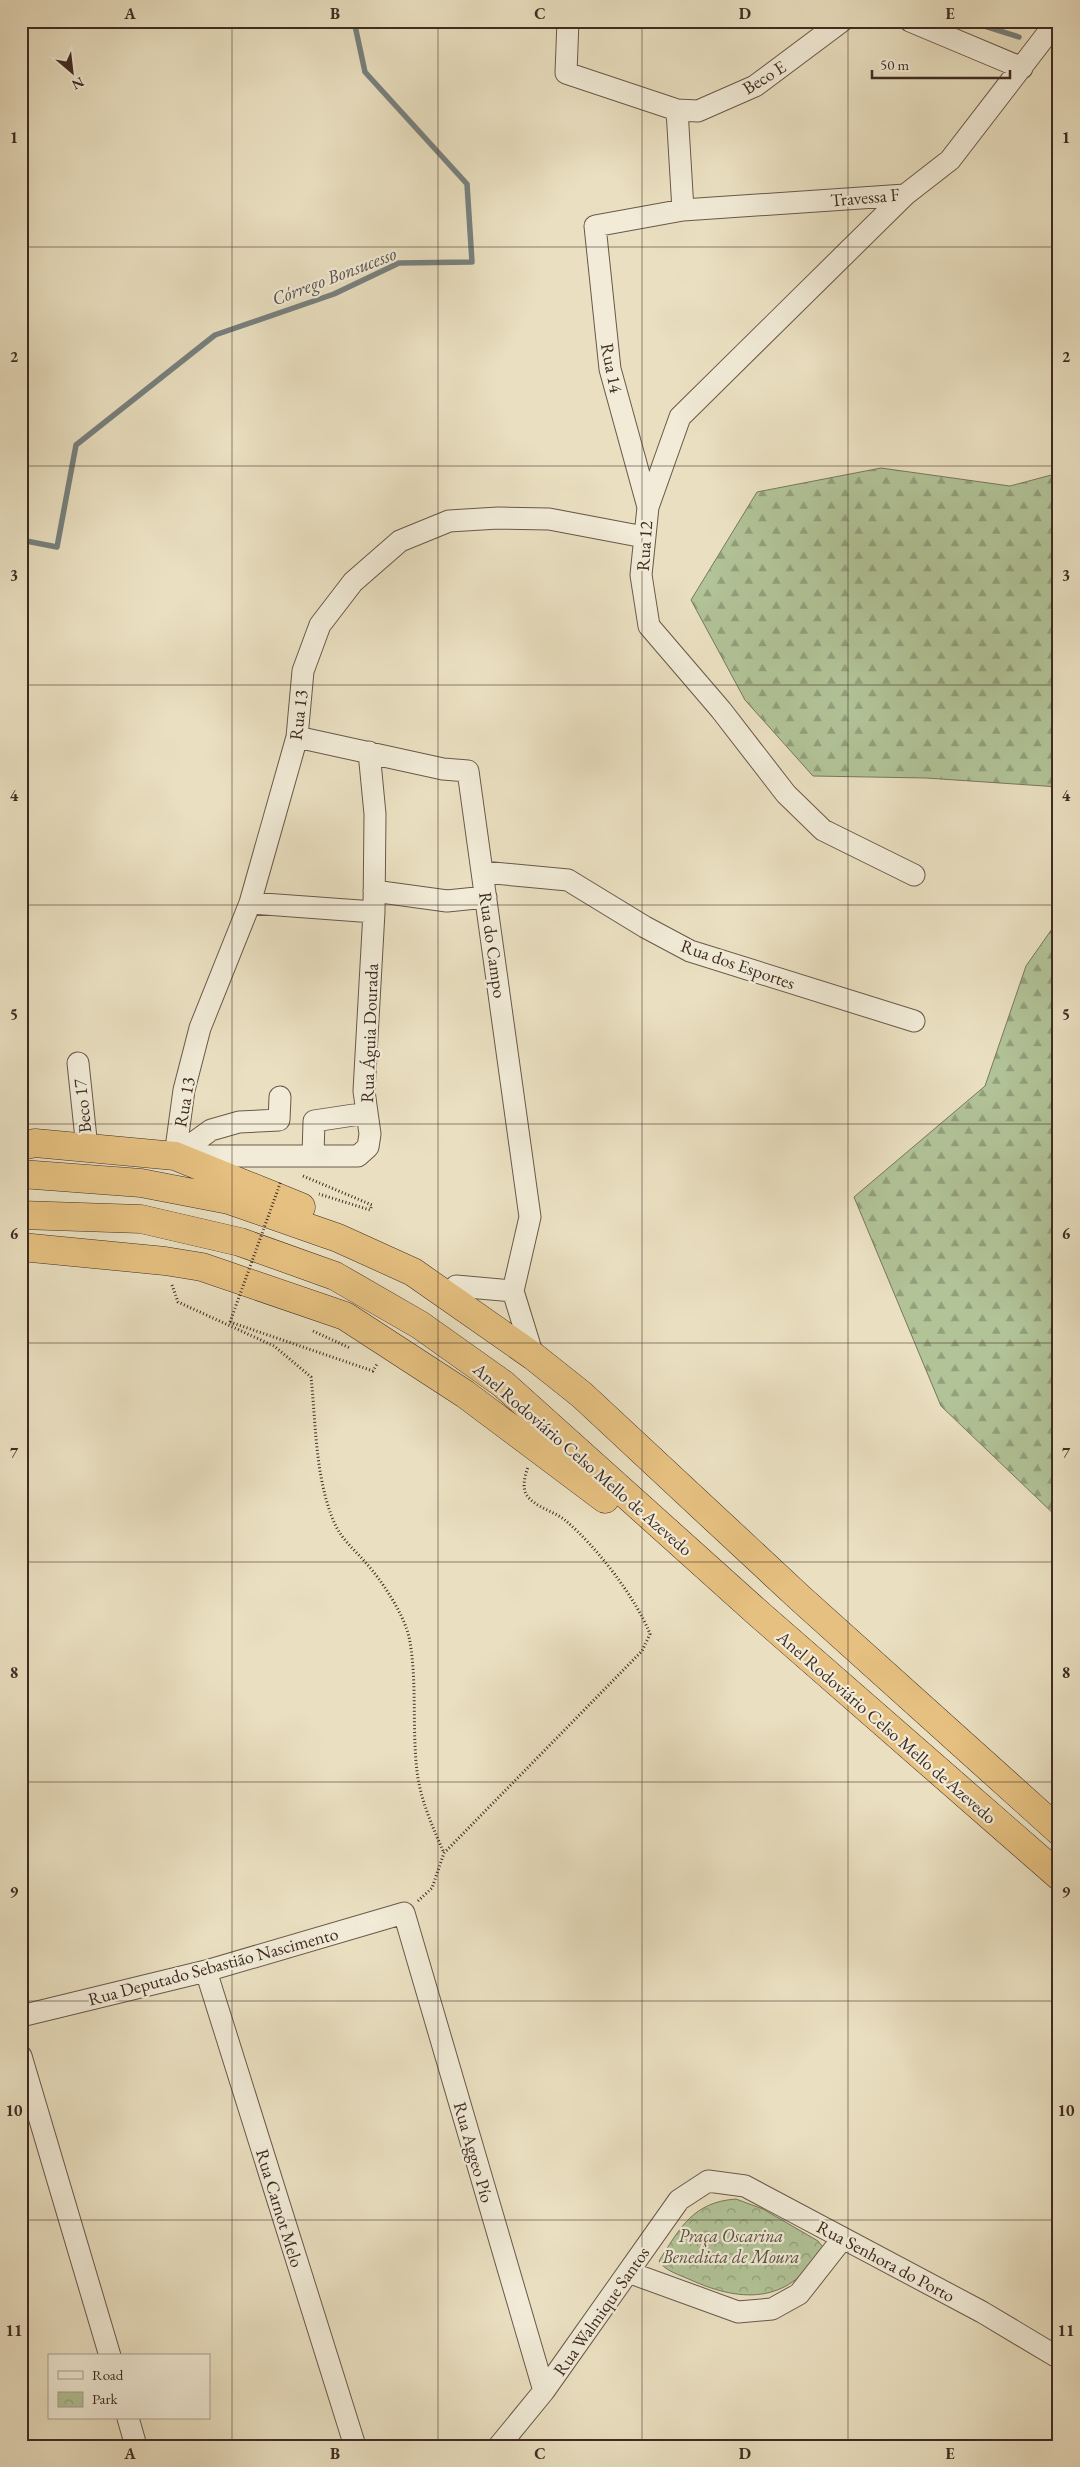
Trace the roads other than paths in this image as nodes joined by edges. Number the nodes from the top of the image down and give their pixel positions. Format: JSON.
{"nodes":[{"id":1,"x":568,"y":21,"type":"edge"},
{"id":2,"x":842,"y":21,"type":"edge"},
{"id":3,"x":910,"y":21,"type":"edge"},
{"id":4,"x":1057,"y":21,"type":"edge"},
{"id":5,"x":1022,"y":68,"type":"junction"},
{"id":6,"x":677,"y":110,"type":"junction"},
{"id":7,"x":905,"y":195,"type":"junction"},
{"id":8,"x":683,"y":210,"type":"junction"},
{"id":9,"x":595,"y":226,"type":"joint"},
{"id":10,"x":648,"y":507,"type":"junction"},
{"id":11,"x":644,"y":537,"type":"junction"},
{"id":12,"x":297,"y":737,"type":"junction"},
{"id":13,"x":369,"y":752,"type":"junction"},
{"id":14,"x":483,"y":872,"type":"junction"},
{"id":15,"x":914,"y":875,"type":"dead end"},
{"id":16,"x":374,"y":891,"type":"junction"},
{"id":17,"x":486,"y":897,"type":"junction"},
{"id":18,"x":250,"y":904,"type":"junction"},
{"id":19,"x":374,"y":912,"type":"junction"},
{"id":20,"x":914,"y":1021,"type":"dead end"},
{"id":21,"x":78,"y":1063,"type":"dead end"},
{"id":22,"x":280,"y":1097,"type":"dead end"},
{"id":23,"x":367,"y":1112,"type":"junction"},
{"id":24,"x":26,"y":1143,"type":"edge"},
{"id":25,"x":87,"y":1148,"type":"junction"},
{"id":26,"x":175,"y":1156,"type":"junction"},
{"id":27,"x":313,"y":1156,"type":"junction"},
{"id":28,"x":21,"y":1174,"type":"edge"},
{"id":29,"x":21,"y":1215,"type":"edge"},
{"id":30,"x":21,"y":1247,"type":"edge"},
{"id":31,"x":456,"y":1286,"type":"junction"},
{"id":32,"x":513,"y":1291,"type":"junction"},
{"id":33,"x":491,"y":1326,"type":"junction"},
{"id":34,"x":532,"y":1356,"type":"junction"},
{"id":35,"x":758,"y":1614,"type":"junction"},
{"id":36,"x":1059,"y":1832,"type":"edge"},
{"id":37,"x":1059,"y":1876,"type":"edge"},
{"id":38,"x":404,"y":1912,"type":"joint"},
{"id":39,"x":206,"y":1971,"type":"junction"},
{"id":40,"x":21,"y":2016,"type":"edge"},
{"id":41,"x":21,"y":2056,"type":"edge"},
{"id":42,"x":708,"y":2182,"type":"joint"},
{"id":43,"x":843,"y":2238,"type":"junction"},
{"id":44,"x":628,"y":2272,"type":"junction"},
{"id":45,"x":109,"y":2354,"type":"edge"},
{"id":46,"x":1059,"y":2358,"type":"edge"},
{"id":47,"x":544,"y":2391,"type":"junction"},
{"id":48,"x":129,"y":2420,"type":"edge"},
{"id":49,"x":136,"y":2446,"type":"edge"},
{"id":50,"x":355,"y":2446,"type":"edge"},
{"id":51,"x":499,"y":2446,"type":"edge"}],
"edges":[{"from":1,"to":6,"type":"street","name":"Beco E"},
{"from":2,"to":6,"type":"street","name":"Beco E"},
{"from":3,"to":5,"type":"street"},
{"from":4,"to":5,"type":"street","name":"Travessa F"},
{"from":5,"to":7,"type":"street","name":"Travessa F"},
{"from":6,"to":8,"type":"street"},
{"from":7,"to":8,"type":"street","name":"Travessa F"},
{"from":7,"to":10,"type":"street","name":"Rua 12"},
{"from":8,"to":9,"type":"street","name":"Travessa F"},
{"from":9,"to":10,"type":"street","name":"Rua 14"},
{"from":10,"to":11,"type":"street","name":"Rua 12"},
{"from":11,"to":12,"type":"street","name":"Rua 13"},
{"from":11,"to":15,"type":"street","name":"Rua 12"},
{"from":12,"to":13,"type":"street","name":"Rua do Campo"},
{"from":12,"to":18,"type":"street","name":"Rua 13"},
{"from":13,"to":14,"type":"street","name":"Rua do Campo"},
{"from":13,"to":16,"type":"street","name":"Rua Águia Dourada"},
{"from":14,"to":17,"type":"street","name":"Rua do Campo"},
{"from":14,"to":20,"type":"street","name":"Rua dos Esportes"},
{"from":16,"to":17,"type":"street"},
{"from":16,"to":19,"type":"street","name":"Rua Águia Dourada"},
{"from":17,"to":32,"type":"street","name":"Rua do Campo"},
{"from":18,"to":19,"type":"street"},
{"from":18,"to":26,"type":"street","name":"Rua 13"},
{"from":19,"to":23,"type":"street","name":"Rua Águia Dourada"},
{"from":21,"to":25,"type":"street","name":"Beco 17"},
{"from":22,"to":26,"type":"street"},
{"from":23,"to":27,"type":"street"},
{"from":23,"to":27,"type":"street","name":"Rua Águia Dourada"},
{"from":24,"to":25,"type":"highway"},
{"from":25,"to":26,"type":"highway"},
{"from":26,"to":27,"type":"street","name":"Rua Águia Dourada"},
{"from":26,"to":31,"type":"highway"},
{"from":28,"to":33,"type":"highway","name":"Anel Rodoviário Celso Mello de Azevedo"},
{"from":29,"to":35,"type":"highway","name":"Anel Rodoviário Celso Mello de Azevedo"},
{"from":30,"to":35,"type":"highway"},
{"from":31,"to":32,"type":"street"},
{"from":31,"to":33,"type":"highway"},
{"from":32,"to":34,"type":"street","name":"Rua do Campo"},
{"from":33,"to":34,"type":"highway","name":"Anel Rodoviário Celso Mello de Azevedo"},
{"from":34,"to":36,"type":"highway","name":"Anel Rodoviário Celso Mello de Azevedo"},
{"from":35,"to":37,"type":"highway","name":"Anel Rodoviário Celso Mello de Azevedo"},
{"from":38,"to":39,"type":"street","name":"Rua Deputado Sebastião Nascimento"},
{"from":38,"to":47,"type":"street","name":"Rua Aggeo Pío"},
{"from":39,"to":40,"type":"street","name":"Rua Deputado Sebastião Nascimento"},
{"from":39,"to":50,"type":"street","name":"Rua Carnot Melo"},
{"from":41,"to":45,"type":"street"},
{"from":42,"to":43,"type":"street","name":"Rua Senhora do Porto"},
{"from":42,"to":44,"type":"street","name":"Rua Walmique Santos"},
{"from":43,"to":44,"type":"street"},
{"from":43,"to":46,"type":"street","name":"Rua Senhora do Porto"},
{"from":44,"to":47,"type":"street","name":"Rua Walmique Santos"},
{"from":47,"to":51,"type":"street","name":"Rua Walmique Santos"},
{"from":48,"to":49,"type":"street"}]}
